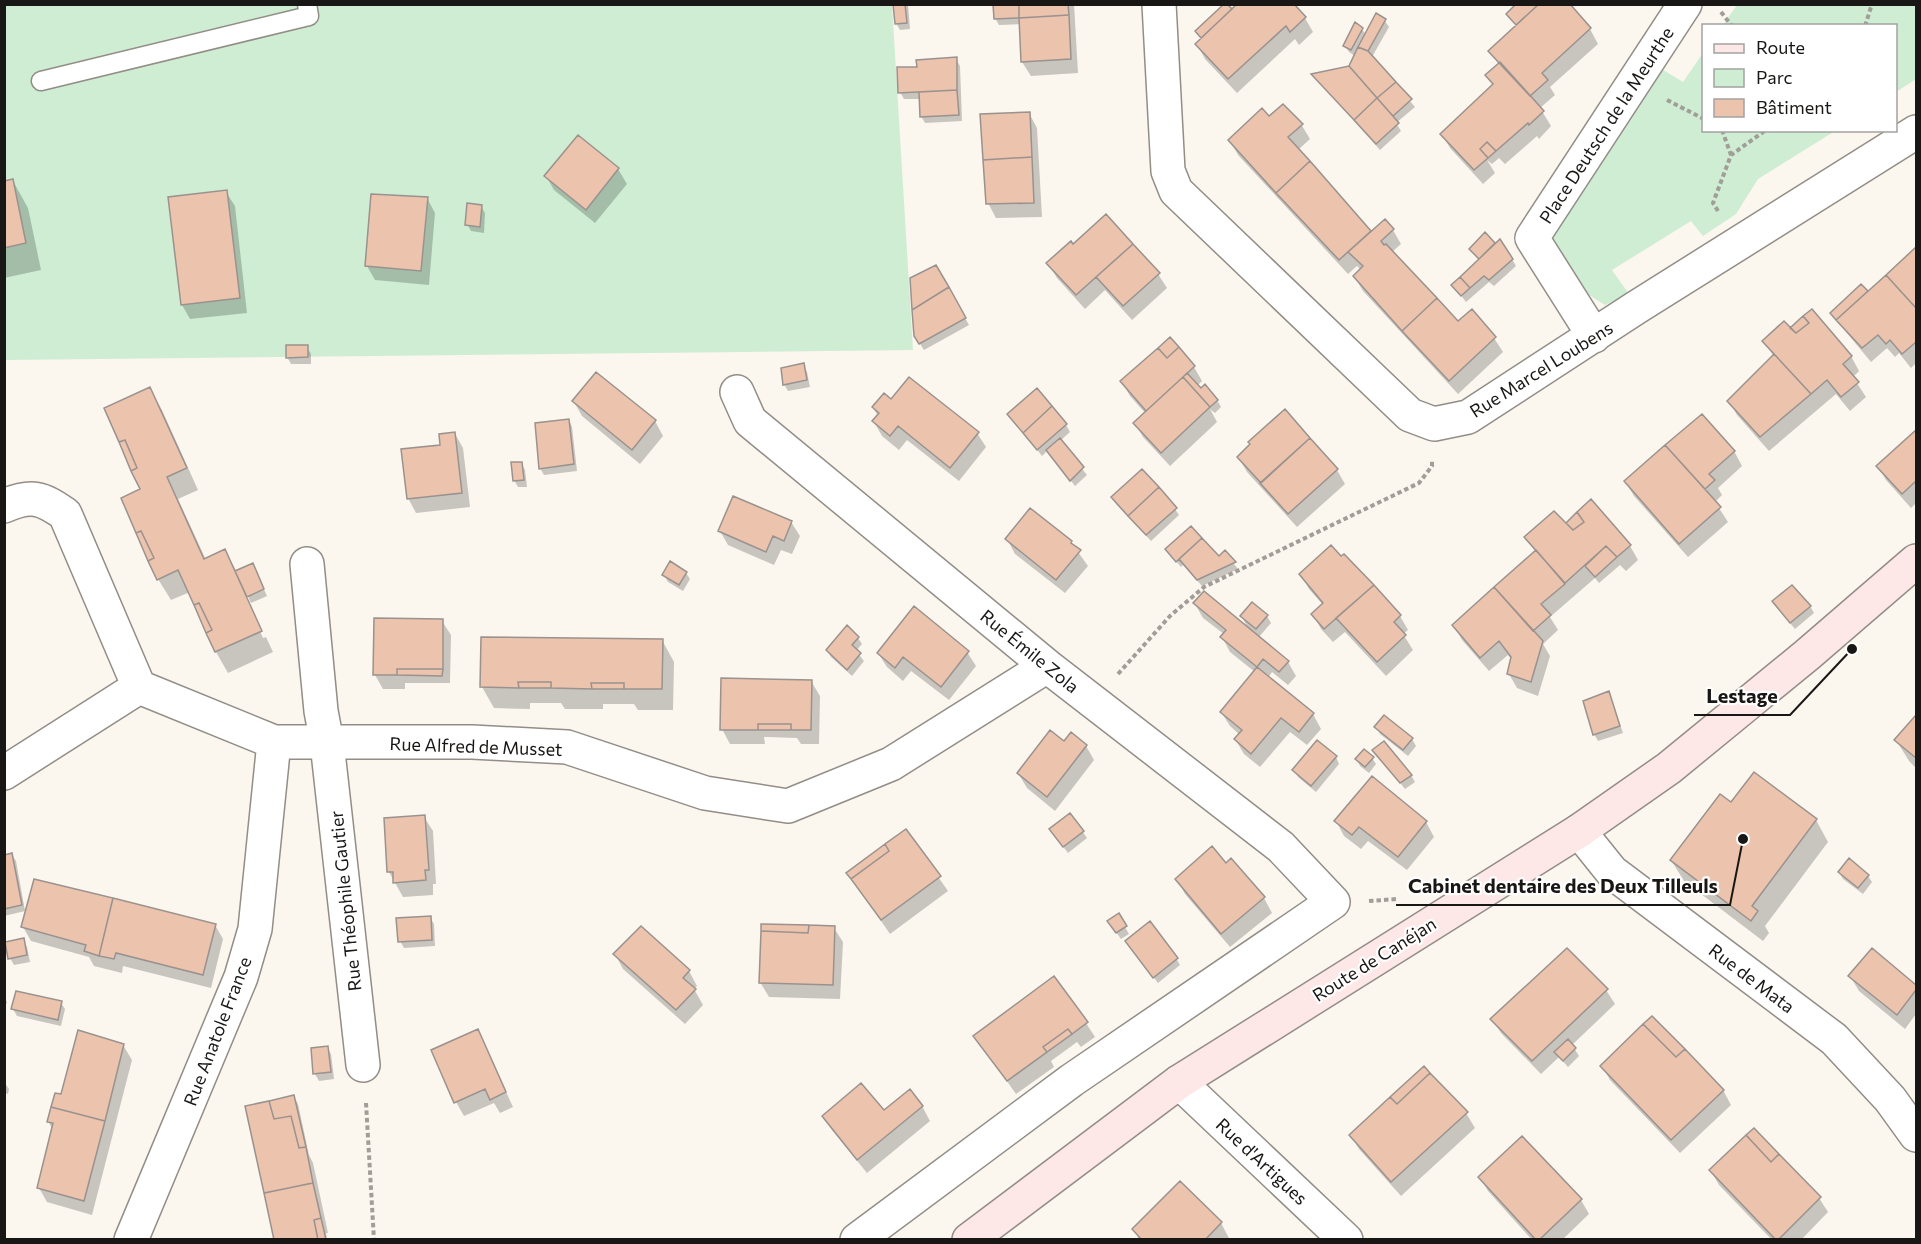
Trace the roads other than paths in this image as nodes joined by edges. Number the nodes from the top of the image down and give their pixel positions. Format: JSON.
{"nodes":[{"id":1,"x":307,"y":4,"type":"edge"},
{"id":2,"x":1159,"y":4,"type":"edge"},
{"id":3,"x":1685,"y":4,"type":"edge"},
{"id":4,"x":41,"y":81,"type":"dead end"},
{"id":5,"x":1917,"y":132,"type":"edge"},
{"id":6,"x":1594,"y":336,"type":"junction"},
{"id":7,"x":737,"y":392,"type":"dead end"},
{"id":8,"x":4,"y":507,"type":"edge"},
{"id":9,"x":1917,"y":561,"type":"edge"},
{"id":10,"x":307,"y":564,"type":"dead end"},
{"id":11,"x":1047,"y":666,"type":"junction"},
{"id":12,"x":139,"y":687,"type":"junction"},
{"id":13,"x":274,"y":742,"type":"junction"},
{"id":14,"x":327,"y":743,"type":"junction"},
{"id":15,"x":4,"y":773,"type":"edge"},
{"id":16,"x":1579,"y":831,"type":"junction"},
{"id":17,"x":363,"y":1065,"type":"road end"},
{"id":18,"x":1179,"y":1082,"type":"junction"},
{"id":19,"x":1917,"y":1135,"type":"edge"},
{"id":20,"x":131,"y":1239,"type":"edge"},
{"id":21,"x":857,"y":1239,"type":"edge"},
{"id":22,"x":969,"y":1239,"type":"edge"},
{"id":23,"x":1346,"y":1239,"type":"edge"}],
"edges":[{"from":1,"to":4,"type":"lane"},
{"from":2,"to":6,"type":"street","name":"Rue Marcel Loubens"},
{"from":3,"to":6,"type":"street","name":"Place Deutsch de la Meurthe"},
{"from":5,"to":6,"type":"street","name":"Rue Marcel Loubens"},
{"from":7,"to":11,"type":"street","name":"Rue Émile Zola"},
{"from":8,"to":12,"type":"street"},
{"from":9,"to":16,"type":"street","name":"Route de Canéjan"},
{"from":10,"to":14,"type":"street","name":"Rue Théophile Gautier"},
{"from":11,"to":14,"type":"street","name":"Rue Alfred de Musset"},
{"from":11,"to":21,"type":"street","name":"Rue Émile Zola"},
{"from":12,"to":13,"type":"street","name":"Rue Alfred de Musset"},
{"from":12,"to":15,"type":"street"},
{"from":13,"to":14,"type":"street","name":"Rue Alfred de Musset"},
{"from":13,"to":20,"type":"street","name":"Rue Anatole France"},
{"from":14,"to":17,"type":"street","name":"Rue Théophile Gautier"},
{"from":16,"to":18,"type":"street","name":"Route de Canéjan"},
{"from":16,"to":19,"type":"street","name":"Rue de Mata"},
{"from":18,"to":22,"type":"street","name":"Route de Canéjan"},
{"from":18,"to":23,"type":"street","name":"Rue d'Artigues"}]}
